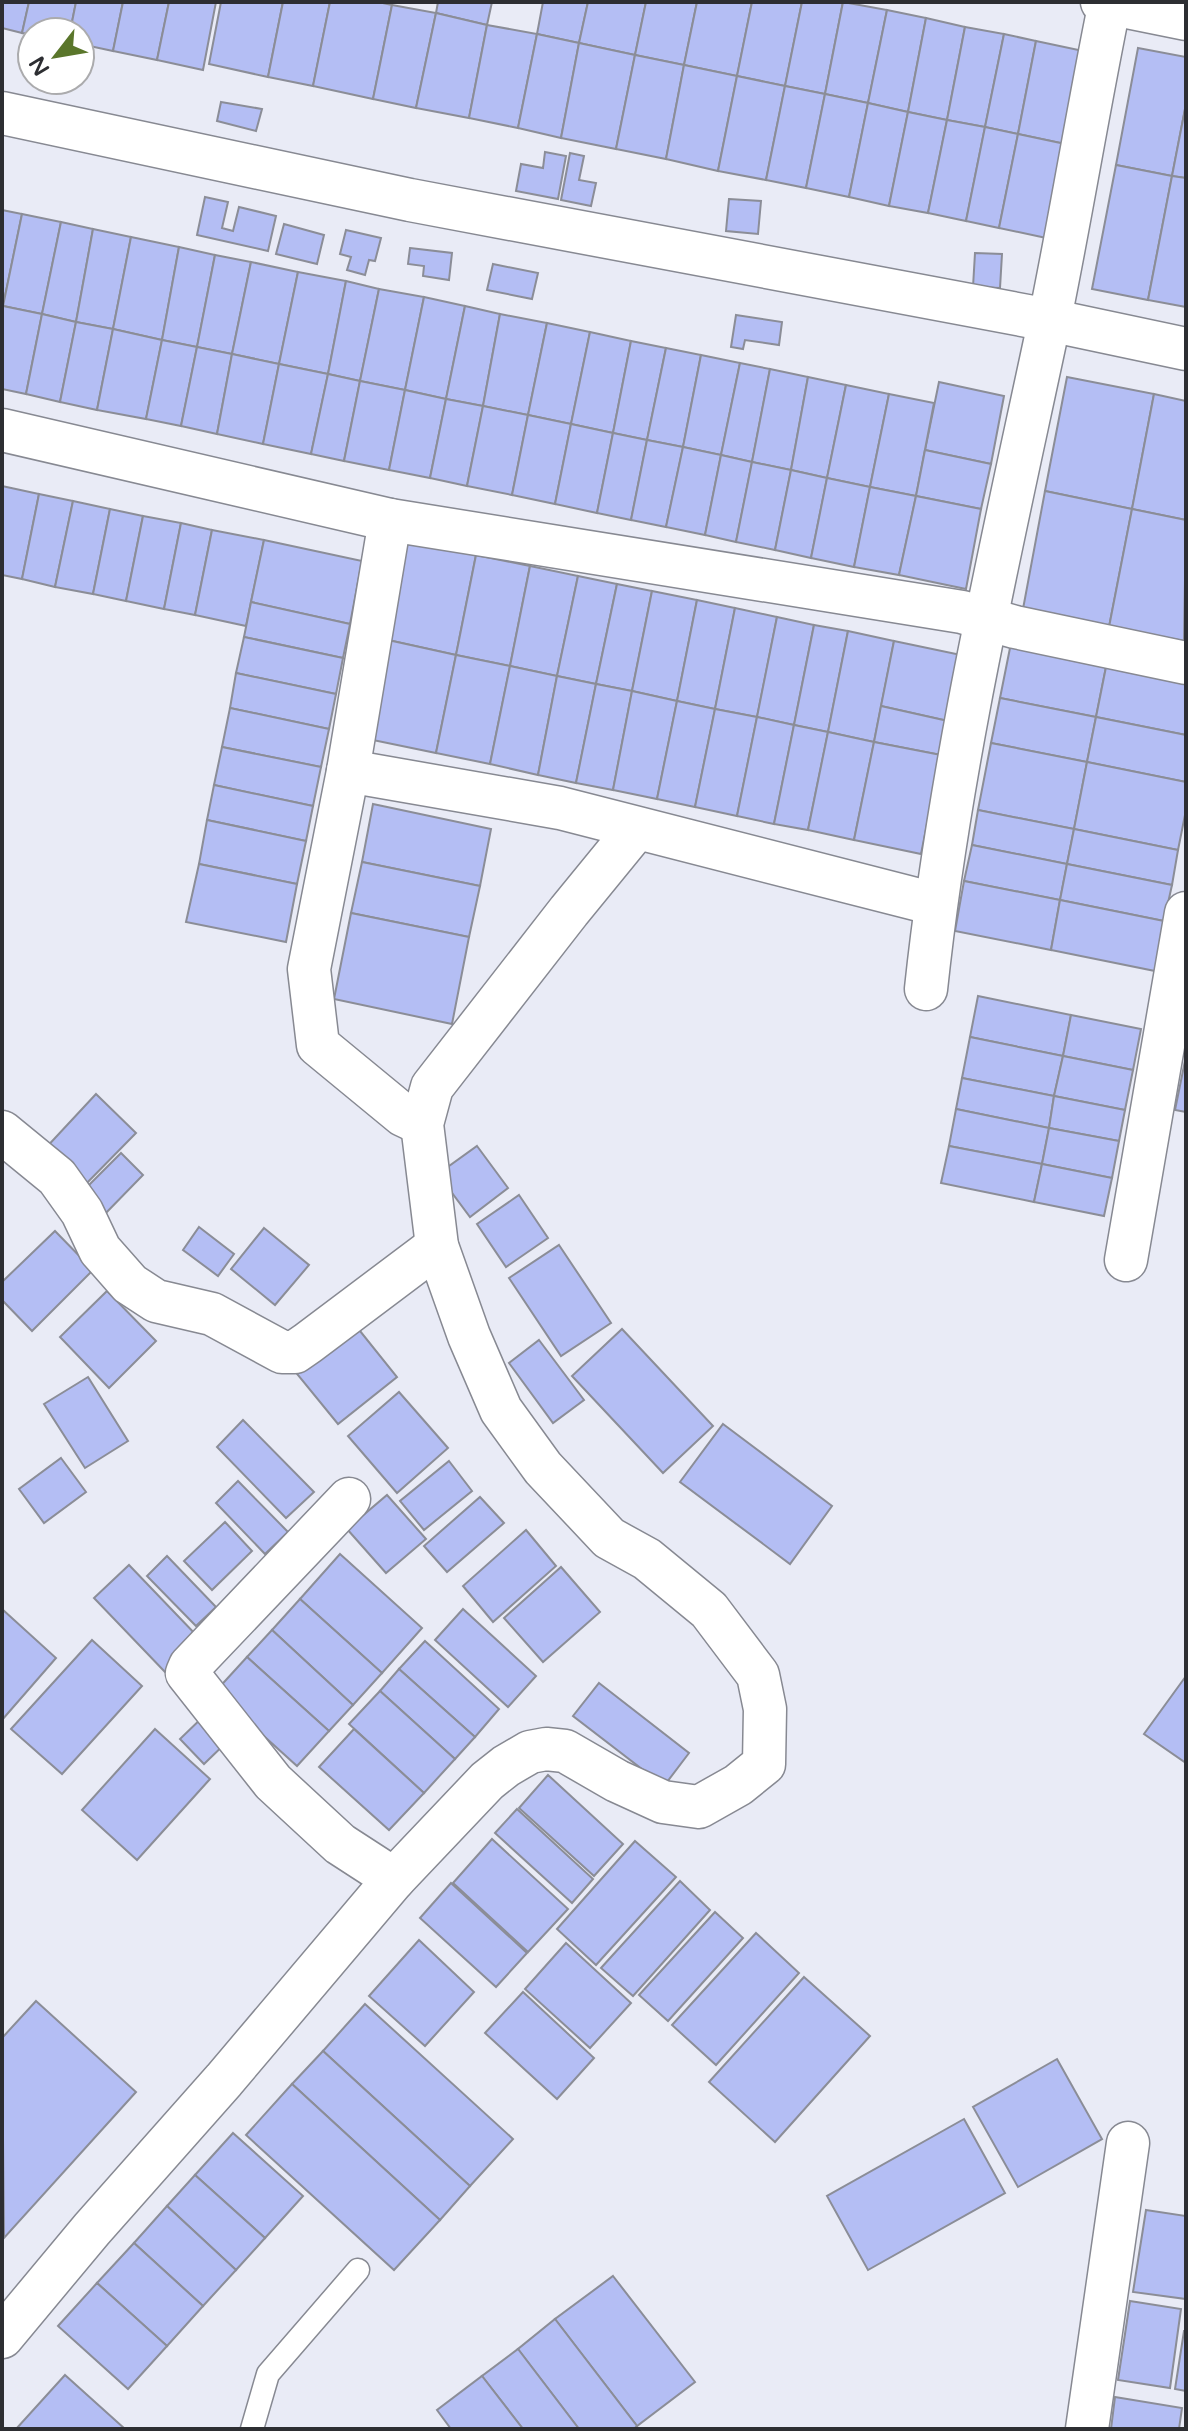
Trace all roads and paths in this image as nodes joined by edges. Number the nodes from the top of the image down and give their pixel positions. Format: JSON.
{"nodes":[{"id":1,"x":1107,"y":3,"type":"edge"},
{"id":2,"x":1186,"y":19,"type":"edge"},
{"id":3,"x":2,"y":113,"type":"edge"},
{"id":4,"x":1049,"y":320,"type":"junction"},
{"id":5,"x":1186,"y":349,"type":"edge"},
{"id":6,"x":2,"y":430,"type":"edge"},
{"id":7,"x":390,"y":520,"type":"junction"},
{"id":8,"x":985,"y":617,"type":"junction"},
{"id":9,"x":1186,"y":663,"type":"edge"},
{"id":10,"x":348,"y":771,"type":"junction"},
{"id":11,"x":636,"y":829,"type":"junction"},
{"id":12,"x":935,"y":904,"type":"junction"},
{"id":13,"x":1186,"y":913,"type":"edge"},
{"id":14,"x":926,"y":989,"type":"dead end"},
{"id":15,"x":1178,"y":1012,"type":"edge"},
{"id":16,"x":422,"y":1124,"type":"junction"},
{"id":17,"x":2,"y":1132,"type":"edge"},
{"id":18,"x":437,"y":1246,"type":"junction"},
{"id":19,"x":1126,"y":1260,"type":"dead end"},
{"id":20,"x":349,"y":1499,"type":"dead end"},
{"id":21,"x":394,"y":1879,"type":"junction"},
{"id":22,"x":1128,"y":2143,"type":"dead end"},
{"id":23,"x":358,"y":2270,"type":"dead end"},
{"id":24,"x":2,"y":2337,"type":"edge"},
{"id":25,"x":252,"y":2429,"type":"edge"},
{"id":26,"x":1087,"y":2429,"type":"edge"}],
"edges":[{"from":1,"to":2,"type":"street"},
{"from":1,"to":4,"type":"street"},
{"from":3,"to":4,"type":"street"},
{"from":4,"to":5,"type":"street"},
{"from":4,"to":8,"type":"street"},
{"from":6,"to":7,"type":"street"},
{"from":7,"to":8,"type":"street"},
{"from":7,"to":10,"type":"street"},
{"from":8,"to":9,"type":"street"},
{"from":8,"to":12,"type":"street"},
{"from":10,"to":11,"type":"street"},
{"from":10,"to":16,"type":"street"},
{"from":11,"to":12,"type":"street"},
{"from":11,"to":16,"type":"street"},
{"from":12,"to":14,"type":"street"},
{"from":13,"to":15,"type":"street"},
{"from":15,"to":19,"type":"street"},
{"from":16,"to":18,"type":"street"},
{"from":17,"to":18,"type":"street"},
{"from":18,"to":21,"type":"street"},
{"from":20,"to":21,"type":"street"},
{"from":21,"to":24,"type":"street"},
{"from":22,"to":26,"type":"street"},
{"from":23,"to":25,"type":"lane"}]}
